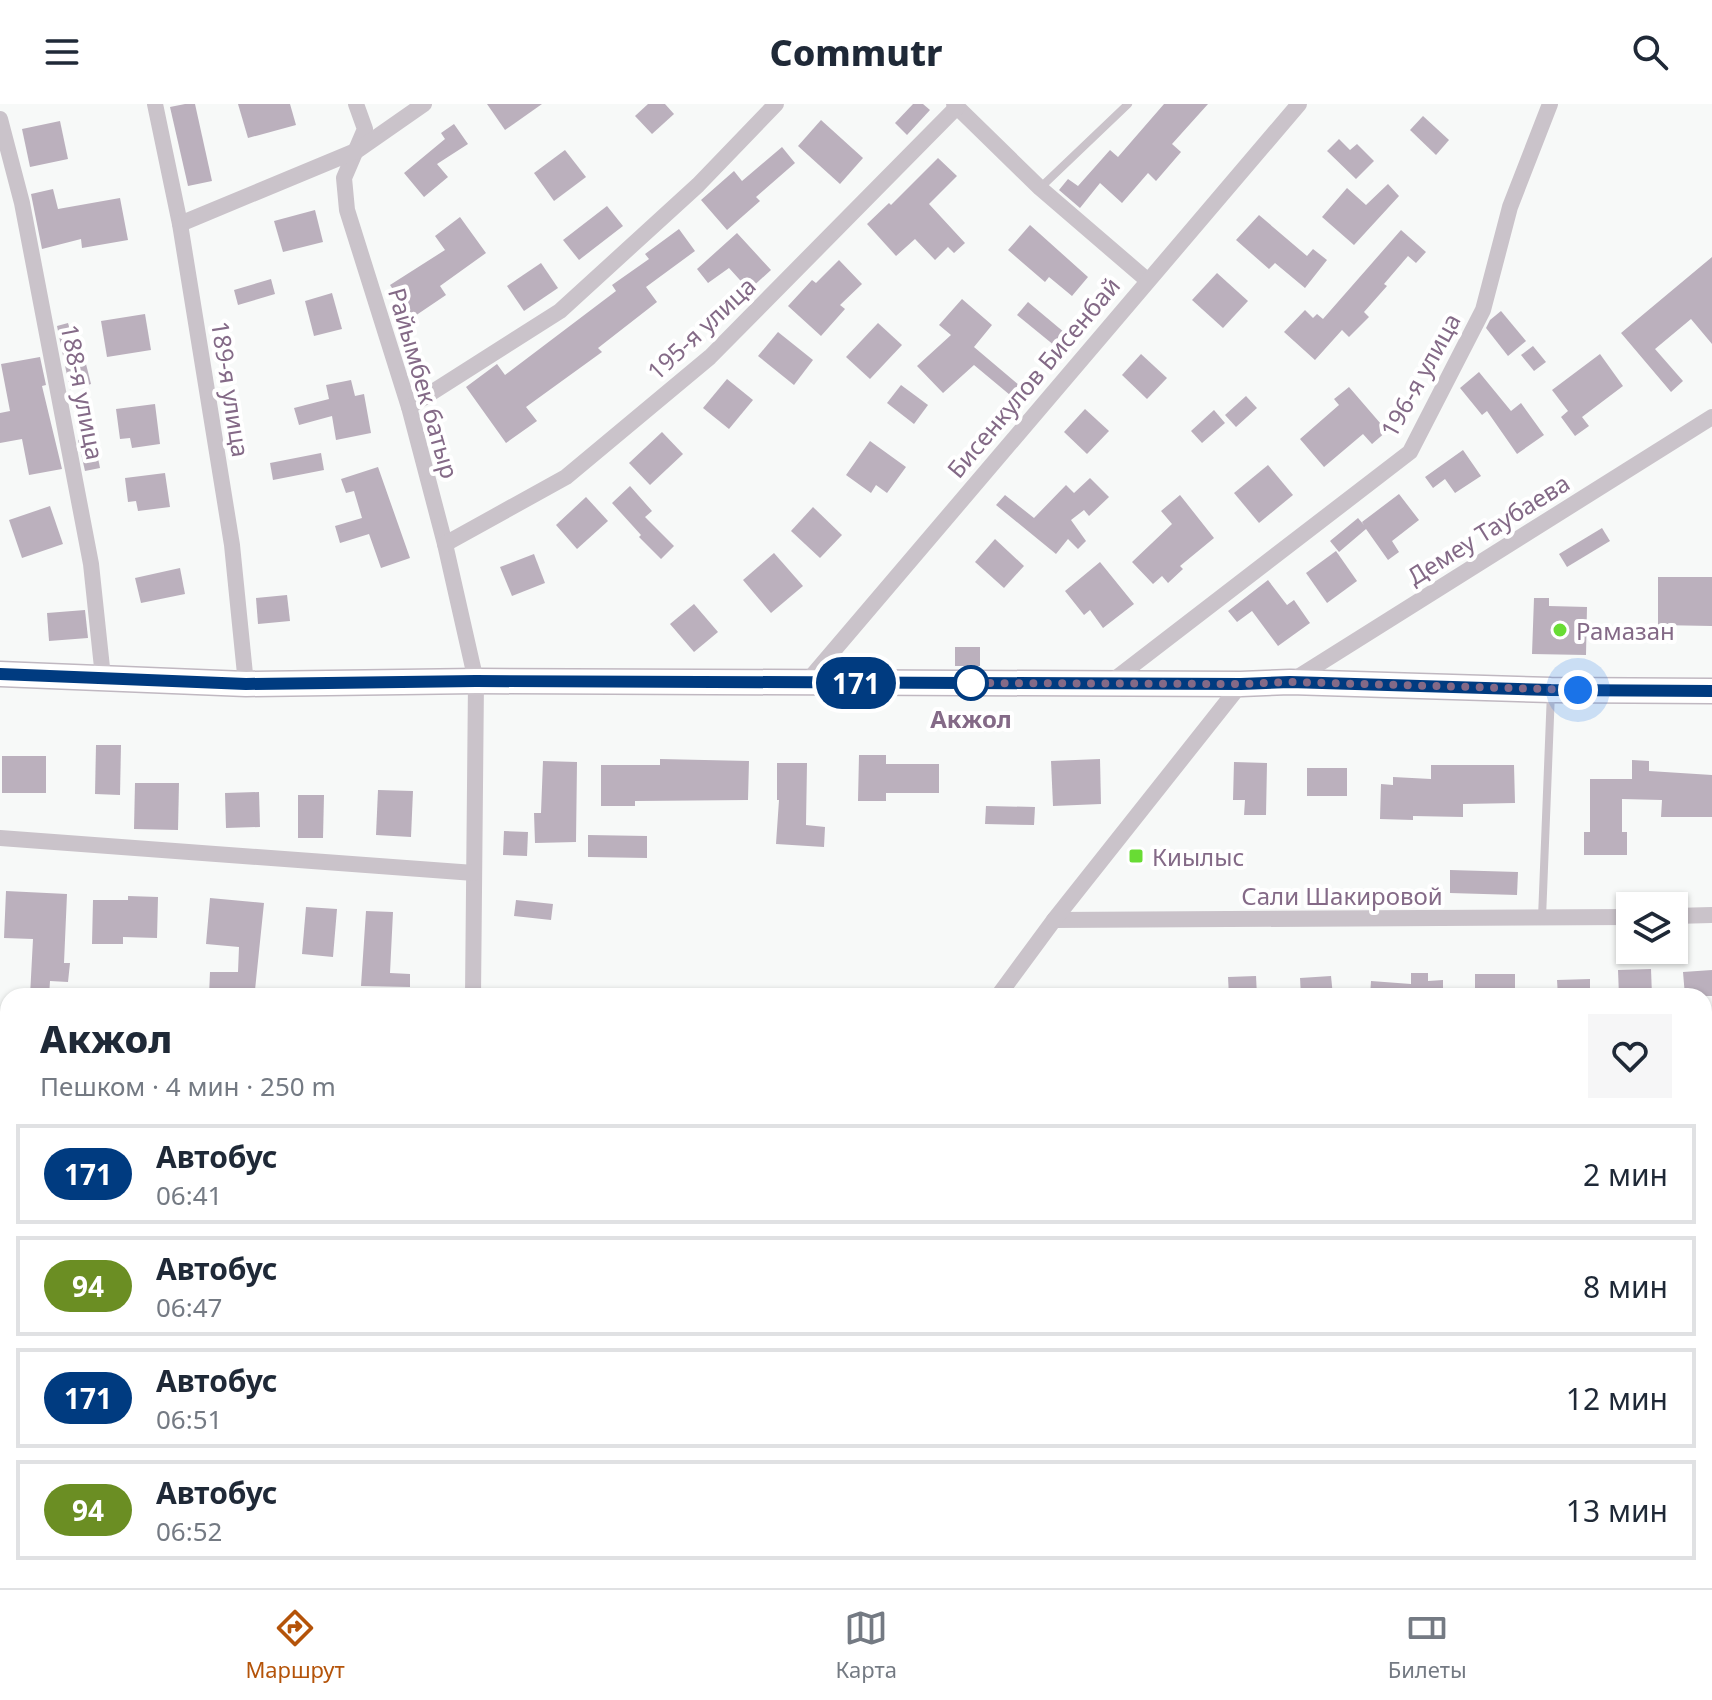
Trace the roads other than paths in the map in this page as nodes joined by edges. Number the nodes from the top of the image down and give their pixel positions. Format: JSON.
{"nodes":[{"id":1,"x":155,"y":104,"type":"edge"},
{"id":2,"x":356,"y":104,"type":"edge"},
{"id":3,"x":424,"y":104,"type":"edge"},
{"id":4,"x":776,"y":104,"type":"edge"},
{"id":5,"x":1128,"y":104,"type":"edge"},
{"id":6,"x":1550,"y":104,"type":"edge"},
{"id":7,"x":955,"y":106,"type":"edge"},
{"id":8,"x":1293,"y":106,"type":"edge"},
{"id":9,"x":0,"y":119,"type":"edge"},
{"id":10,"x":358,"y":150,"type":"junction"},
{"id":11,"x":1040,"y":188,"type":"junction"},
{"id":12,"x":180,"y":224,"type":"junction"},
{"id":13,"x":1147,"y":280,"type":"junction"},
{"id":14,"x":409,"y":407,"type":"junction"},
{"id":15,"x":1712,"y":417,"type":"edge"},
{"id":16,"x":445,"y":544,"type":"junction"},
{"id":17,"x":0,"y":674,"type":"edge"},
{"id":18,"x":103,"y":677,"type":"junction"},
{"id":19,"x":476,"y":681,"type":"junction"},
{"id":20,"x":1111,"y":682,"type":"junction"},
{"id":21,"x":1290,"y":682,"type":"junction"},
{"id":22,"x":806,"y":683,"type":"junction"},
{"id":23,"x":246,"y":684,"type":"junction"},
{"id":24,"x":1241,"y":684,"type":"junction"},
{"id":25,"x":1551,"y":690,"type":"junction"},
{"id":26,"x":1712,"y":691,"type":"edge"},
{"id":27,"x":0,"y":838,"type":"edge"},
{"id":28,"x":474,"y":873,"type":"junction"},
{"id":29,"x":1712,"y":915,"type":"edge"},
{"id":30,"x":1688,"y":916,"type":"edge"},
{"id":31,"x":1616,"y":917,"type":"edge"},
{"id":32,"x":1542,"y":919,"type":"junction"},
{"id":33,"x":1054,"y":920,"type":"junction"},
{"id":34,"x":473,"y":988,"type":"edge"},
{"id":35,"x":1004,"y":988,"type":"edge"}],
"edges":[{"from":1,"to":12,"type":"street","name":"189-я улица"},
{"from":2,"to":10,"type":"street","name":"Райымбек батыр"},
{"from":3,"to":10,"type":"street"},
{"from":4,"to":14,"type":"street"},
{"from":5,"to":11,"type":"lane"},
{"from":6,"to":20,"type":"street","name":"196-я улица"},
{"from":7,"to":11,"type":"street"},
{"from":7,"to":16,"type":"street","name":"195-я улица"},
{"from":8,"to":13,"type":"street","name":"Бисенкулов Бисенбай"},
{"from":9,"to":18,"type":"street","name":"188-я улица"},
{"from":10,"to":12,"type":"street"},
{"from":10,"to":14,"type":"street","name":"Райымбек батыр"},
{"from":11,"to":13,"type":"street"},
{"from":12,"to":23,"type":"street","name":"189-я улица"},
{"from":13,"to":22,"type":"street","name":"Бисенкулов Бисенбай"},
{"from":14,"to":16,"type":"street","name":"Райымбек батыр"},
{"from":15,"to":21,"type":"street","name":"Демеу Таубаева"},
{"from":16,"to":19,"type":"street","name":"Райымбек батыр"},
{"from":17,"to":18,"type":"street"},
{"from":18,"to":23,"type":"street"},
{"from":19,"to":22,"type":"street"},
{"from":19,"to":23,"type":"street"},
{"from":19,"to":28,"type":"street","name":"Райымбек батыр"},
{"from":20,"to":22,"type":"street"},
{"from":20,"to":24,"type":"street"},
{"from":21,"to":24,"type":"street"},
{"from":21,"to":25,"type":"street"},
{"from":24,"to":33,"type":"street"},
{"from":25,"to":26,"type":"street"},
{"from":25,"to":32,"type":"lane"},
{"from":27,"to":28,"type":"street"},
{"from":28,"to":34,"type":"street","name":"Райымбек батыр"},
{"from":29,"to":30,"type":"street"},
{"from":31,"to":32,"type":"street","name":"Сали Шакировой"},
{"from":32,"to":33,"type":"street","name":"Сали Шакировой"},
{"from":33,"to":35,"type":"street"}]}
